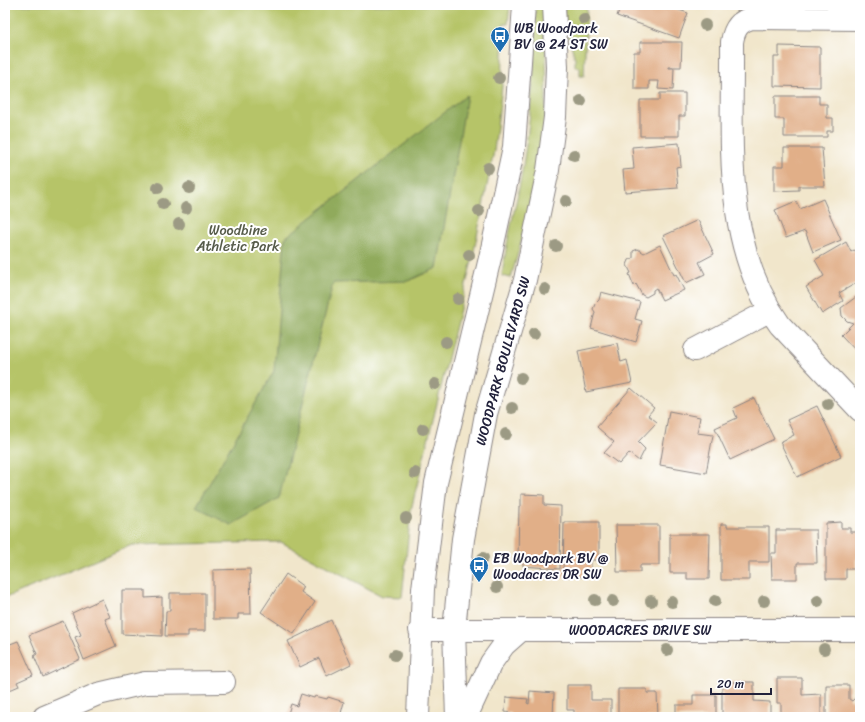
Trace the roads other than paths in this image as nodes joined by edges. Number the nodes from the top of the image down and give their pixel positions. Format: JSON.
{"nodes":[{"id":1,"x":524,"y":5,"type":"edge"},
{"id":2,"x":554,"y":5,"type":"edge"},
{"id":3,"x":860,"y":19,"type":"edge"},
{"id":4,"x":769,"y":311,"type":"junction"},
{"id":5,"x":695,"y":350,"type":"dead end"},
{"id":6,"x":860,"y":410,"type":"edge"},
{"id":7,"x":420,"y":630,"type":"junction"},
{"id":8,"x":454,"y":630,"type":"junction"},
{"id":9,"x":521,"y":630,"type":"junction"},
{"id":10,"x":860,"y":630,"type":"edge"},
{"id":11,"x":224,"y":682,"type":"dead end"},
{"id":12,"x":44,"y":717,"type":"edge"},
{"id":13,"x":418,"y":717,"type":"edge"},
{"id":14,"x":457,"y":717,"type":"edge"},
{"id":15,"x":466,"y":717,"type":"edge"}],
"edges":[{"from":1,"to":7,"type":"street"},
{"from":2,"to":8,"type":"street","name":"WOODPARK BOULEVARD SW"},
{"from":3,"to":4,"type":"street"},
{"from":4,"to":5,"type":"street"},
{"from":4,"to":6,"type":"street"},
{"from":7,"to":8,"type":"street","name":"WOODACRES DRIVE SW"},
{"from":7,"to":13,"type":"street"},
{"from":8,"to":9,"type":"street","name":"WOODACRES DRIVE SW"},
{"from":8,"to":14,"type":"street","name":"WOODPARK BOULEVARD SW"},
{"from":9,"to":10,"type":"street","name":"WOODACRES DRIVE SW"},
{"from":9,"to":15,"type":"street"},
{"from":11,"to":12,"type":"street"}]}
